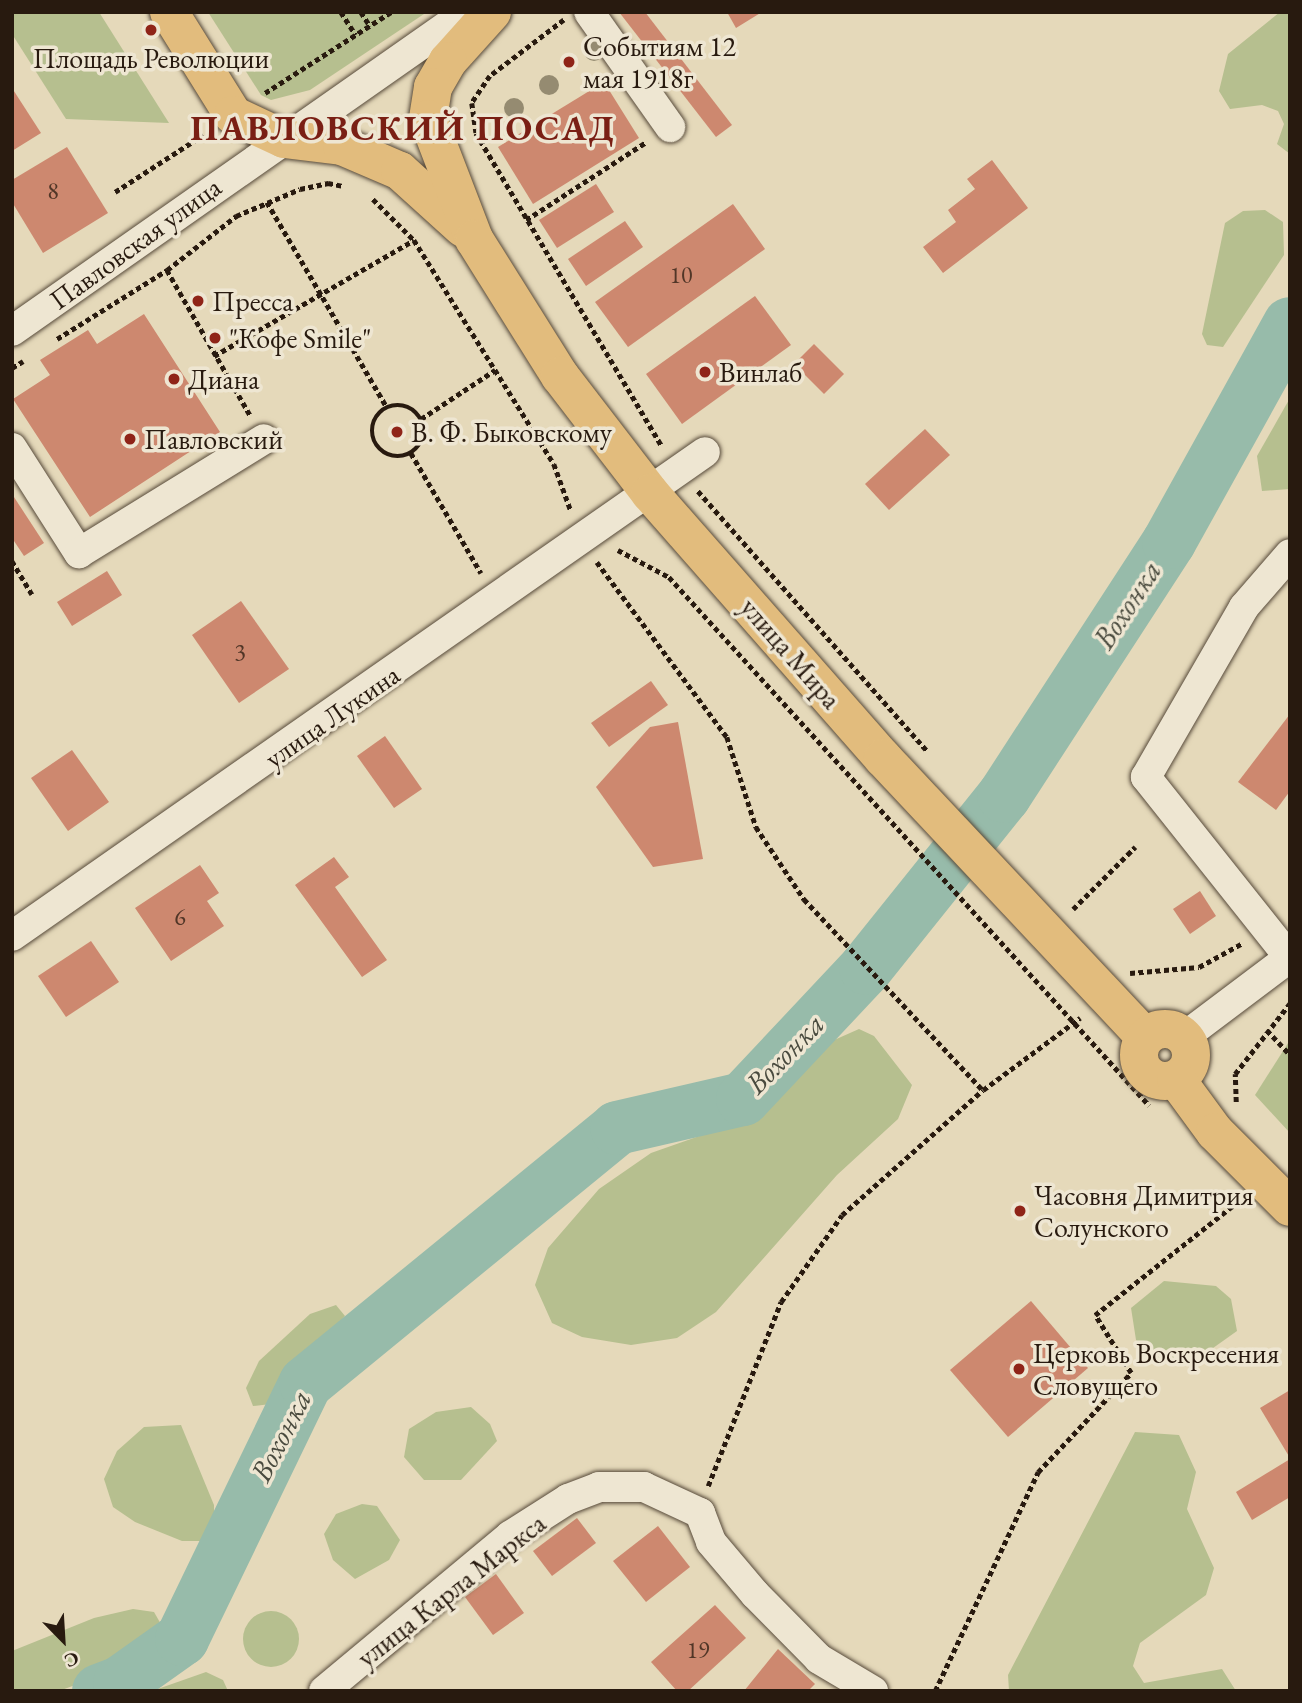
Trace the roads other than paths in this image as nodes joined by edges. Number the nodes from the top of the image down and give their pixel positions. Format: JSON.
{"nodes":[{"id":1,"x":169,"y":12,"type":"edge"},
{"id":2,"x":467,"y":12,"type":"edge"},
{"id":3,"x":492,"y":12,"type":"edge"},
{"id":4,"x":589,"y":12,"type":"edge"},
{"id":5,"x":670,"y":127,"type":"road end"},
{"id":6,"x":284,"y":139,"type":"junction"},
{"id":7,"x":474,"y":239,"type":"junction"},
{"id":8,"x":12,"y":331,"type":"edge"},
{"id":9,"x":264,"y":439,"type":"road end"},
{"id":10,"x":12,"y":448,"type":"edge"},
{"id":11,"x":705,"y":452,"type":"dead end"},
{"id":12,"x":650,"y":493,"type":"junction"},
{"id":13,"x":1290,"y":554,"type":"edge"},
{"id":14,"x":12,"y":936,"type":"edge"},
{"id":15,"x":1289,"y":957,"type":"edge"},
{"id":16,"x":1145,"y":1037,"type":"junction"},
{"id":17,"x":1184,"y":1037,"type":"junction"},
{"id":18,"x":1176,"y":1079,"type":"junction"},
{"id":19,"x":1290,"y":1207,"type":"edge"},
{"id":20,"x":324,"y":1691,"type":"edge"},
{"id":21,"x":873,"y":1691,"type":"edge"}],
"edges":[{"from":1,"to":6,"type":"main road"},
{"from":2,"to":6,"type":"street","name":"Павловская улица"},
{"from":3,"to":7,"type":"main road"},
{"from":4,"to":5,"type":"street"},
{"from":6,"to":7,"type":"main road"},
{"from":6,"to":8,"type":"street","name":"Павловская улица"},
{"from":7,"to":12,"type":"main road","name":"улица Мира"},
{"from":9,"to":10,"type":"street"},
{"from":11,"to":12,"type":"street","name":"улица Лукина"},
{"from":12,"to":14,"type":"street","name":"улица Лукина"},
{"from":12,"to":16,"type":"main road","name":"улица Мира"},
{"from":13,"to":15,"type":"street"},
{"from":15,"to":17,"type":"street"},
{"from":16,"to":17,"type":"main road"},
{"from":16,"to":18,"type":"main road"},
{"from":17,"to":18,"type":"main road"},
{"from":18,"to":19,"type":"main road"},
{"from":20,"to":21,"type":"street","name":"улица Карла Маркса"}]}
